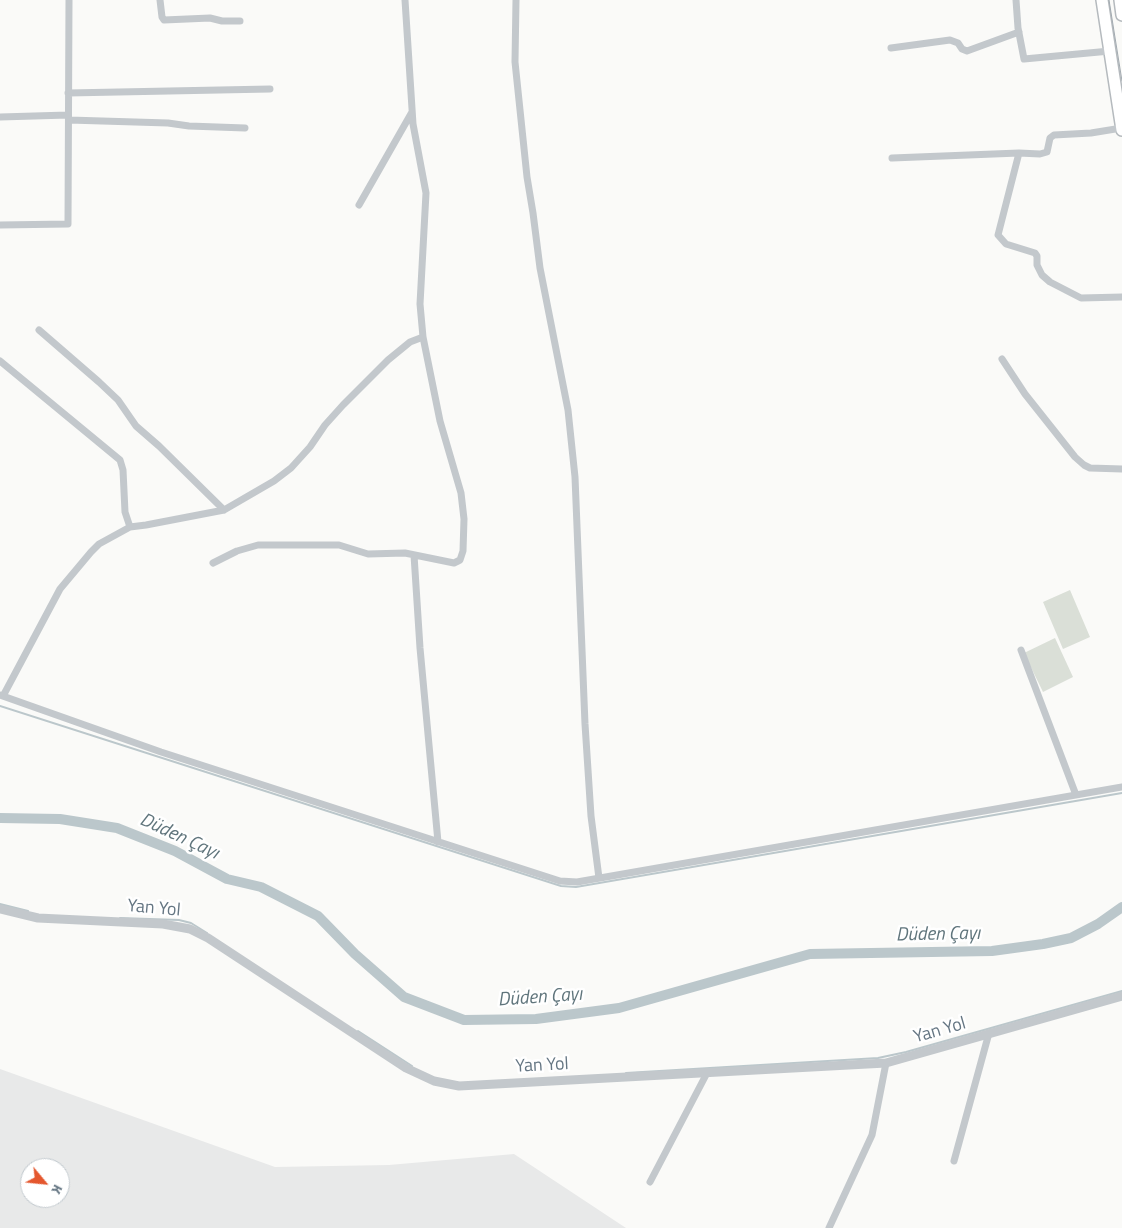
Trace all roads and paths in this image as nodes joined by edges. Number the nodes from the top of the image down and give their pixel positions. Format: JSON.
{"nodes":[{"id":1,"x":69,"y":0,"type":"edge"},
{"id":2,"x":160,"y":0,"type":"edge"},
{"id":3,"x":404,"y":0,"type":"edge"},
{"id":4,"x":516,"y":0,"type":"edge"},
{"id":5,"x":1016,"y":0,"type":"edge"},
{"id":6,"x":1102,"y":0,"type":"edge"},
{"id":7,"x":1120,"y":0,"type":"edge"},
{"id":8,"x":1122,"y":15,"type":"edge"},
{"id":9,"x":240,"y":21,"type":"dead end"},
{"id":10,"x":1019,"y":32,"type":"junction"},
{"id":11,"x":891,"y":48,"type":"dead end"},
{"id":12,"x":1110,"y":52,"type":"junction"},
{"id":13,"x":270,"y":89,"type":"dead end"},
{"id":14,"x":68,"y":93,"type":"junction"},
{"id":15,"x":412,"y":111,"type":"junction"},
{"id":16,"x":0,"y":117,"type":"edge"},
{"id":17,"x":68,"y":117,"type":"junction"},
{"id":18,"x":245,"y":128,"type":"dead end"},
{"id":19,"x":1122,"y":129,"type":"edge"},
{"id":20,"x":1019,"y":154,"type":"junction"},
{"id":21,"x":892,"y":158,"type":"dead end"},
{"id":22,"x":359,"y":205,"type":"dead end"},
{"id":23,"x":0,"y":225,"type":"edge"},
{"id":24,"x":1122,"y":297,"type":"edge"},
{"id":25,"x":39,"y":330,"type":"dead end"},
{"id":26,"x":423,"y":337,"type":"junction"},
{"id":27,"x":1002,"y":359,"type":"dead end"},
{"id":28,"x":0,"y":360,"type":"edge"},
{"id":29,"x":1122,"y":469,"type":"edge"},
{"id":30,"x":224,"y":510,"type":"junction"},
{"id":31,"x":130,"y":527,"type":"junction"},
{"id":32,"x":414,"y":555,"type":"junction"},
{"id":33,"x":212,"y":563,"type":"dead end"},
{"id":34,"x":1021,"y":650,"type":"dead end"},
{"id":35,"x":1,"y":695,"type":"edge"},
{"id":36,"x":1122,"y":788,"type":"edge"},
{"id":37,"x":1076,"y":795,"type":"junction"},
{"id":38,"x":438,"y":842,"type":"junction"},
{"id":39,"x":599,"y":878,"type":"junction"},
{"id":40,"x":0,"y":909,"type":"edge"},
{"id":41,"x":1122,"y":996,"type":"edge"},
{"id":42,"x":989,"y":1033,"type":"junction"},
{"id":43,"x":886,"y":1063,"type":"junction"},
{"id":44,"x":707,"y":1073,"type":"junction"},
{"id":45,"x":954,"y":1161,"type":"dead end"},
{"id":46,"x":650,"y":1182,"type":"dead end"},
{"id":47,"x":829,"y":1228,"type":"edge"}],
"edges":[{"from":1,"to":14,"type":"street"},
{"from":2,"to":9,"type":"street"},
{"from":3,"to":15,"type":"street"},
{"from":4,"to":39,"type":"street"},
{"from":5,"to":10,"type":"street"},
{"from":6,"to":12,"type":"main road"},
{"from":7,"to":8,"type":"main road"},
{"from":10,"to":11,"type":"street"},
{"from":10,"to":12,"type":"street"},
{"from":12,"to":19,"type":"main road"},
{"from":13,"to":14,"type":"street"},
{"from":14,"to":17,"type":"street"},
{"from":15,"to":22,"type":"street"},
{"from":15,"to":26,"type":"street"},
{"from":16,"to":17,"type":"street"},
{"from":17,"to":18,"type":"street"},
{"from":17,"to":23,"type":"street"},
{"from":19,"to":20,"type":"street"},
{"from":20,"to":21,"type":"street"},
{"from":20,"to":24,"type":"street"},
{"from":25,"to":30,"type":"street"},
{"from":26,"to":30,"type":"street"},
{"from":26,"to":32,"type":"street"},
{"from":27,"to":29,"type":"street"},
{"from":28,"to":31,"type":"street"},
{"from":30,"to":31,"type":"street"},
{"from":31,"to":35,"type":"street"},
{"from":32,"to":33,"type":"street"},
{"from":32,"to":38,"type":"street"},
{"from":34,"to":37,"type":"street"},
{"from":35,"to":38,"type":"street"},
{"from":36,"to":37,"type":"street"},
{"from":37,"to":39,"type":"street"},
{"from":38,"to":39,"type":"street"},
{"from":40,"to":44,"type":"street","name":"Yan Yol"},
{"from":41,"to":42,"type":"street","name":"Yan Yol"},
{"from":42,"to":43,"type":"street","name":"Yan Yol"},
{"from":42,"to":45,"type":"street"},
{"from":43,"to":44,"type":"street","name":"Yan Yol"},
{"from":43,"to":47,"type":"street"},
{"from":44,"to":46,"type":"street"}]}
